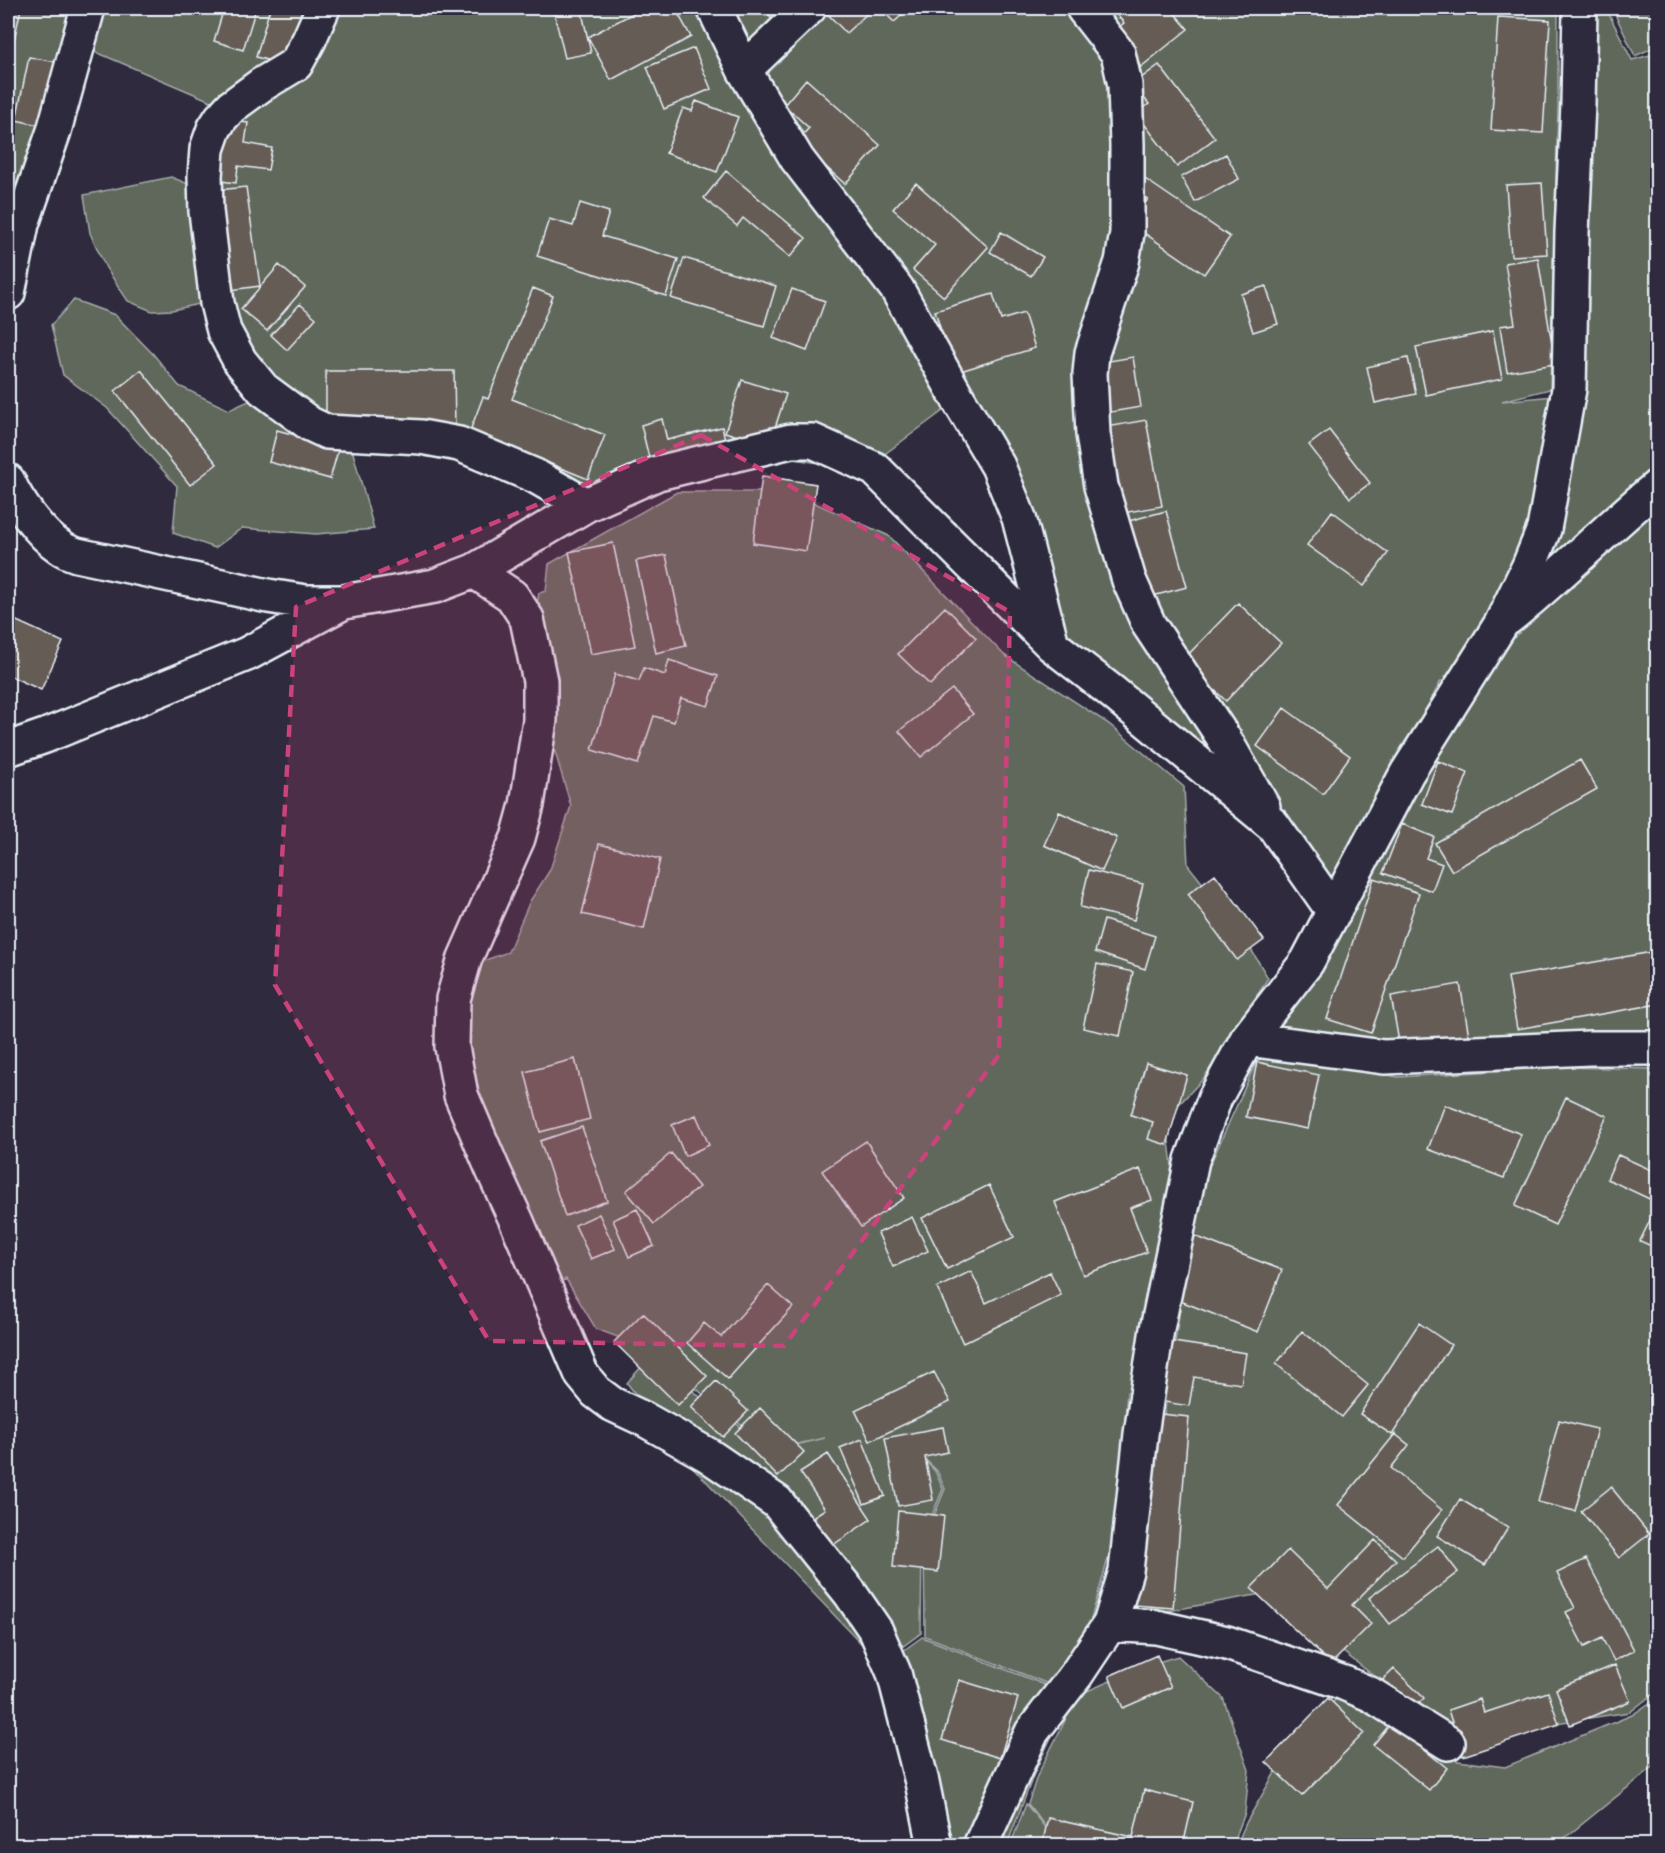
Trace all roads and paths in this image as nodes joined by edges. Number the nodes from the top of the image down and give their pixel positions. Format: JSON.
{"nodes":[{"id":1,"x":88,"y":8,"type":"edge"},
{"id":2,"x":323,"y":8,"type":"edge"},
{"id":3,"x":714,"y":8,"type":"edge"},
{"id":4,"x":809,"y":8,"type":"edge"},
{"id":5,"x":1083,"y":8,"type":"edge"},
{"id":6,"x":1580,"y":8,"type":"edge"},
{"id":7,"x":744,"y":69,"type":"junction"},
{"id":8,"x":8,"y":293,"type":"edge"},
{"id":9,"x":8,"y":481,"type":"edge"},
{"id":10,"x":1658,"y":486,"type":"edge"},
{"id":11,"x":586,"y":505,"type":"junction"},
{"id":12,"x":8,"y":530,"type":"edge"},
{"id":13,"x":59,"y":547,"type":"junction"},
{"id":14,"x":474,"y":571,"type":"junction"},
{"id":15,"x":344,"y":602,"type":"junction"},
{"id":16,"x":1501,"y":624,"type":"junction"},
{"id":17,"x":1053,"y":645,"type":"junction"},
{"id":18,"x":8,"y":749,"type":"edge"},
{"id":19,"x":1273,"y":825,"type":"junction"},
{"id":20,"x":1334,"y":912,"type":"junction"},
{"id":21,"x":1247,"y":1039,"type":"junction"},
{"id":22,"x":1658,"y":1048,"type":"edge"},
{"id":23,"x":1110,"y":1624,"type":"junction"},
{"id":24,"x":1448,"y":1743,"type":"dead end"},
{"id":25,"x":935,"y":1845,"type":"edge"},
{"id":26,"x":980,"y":1845,"type":"edge"}],
"edges":[{"from":1,"to":8,"type":"street"},
{"from":2,"to":11,"type":"street"},
{"from":3,"to":7,"type":"street"},
{"from":4,"to":7,"type":"street"},
{"from":5,"to":19,"type":"street"},
{"from":6,"to":16,"type":"street"},
{"from":7,"to":17,"type":"street"},
{"from":9,"to":13,"type":"street"},
{"from":10,"to":16,"type":"street"},
{"from":11,"to":14,"type":"street"},
{"from":11,"to":17,"type":"street"},
{"from":12,"to":13,"type":"street"},
{"from":13,"to":15,"type":"street"},
{"from":14,"to":15,"type":"street"},
{"from":14,"to":25,"type":"street"},
{"from":15,"to":18,"type":"street"},
{"from":16,"to":20,"type":"street"},
{"from":17,"to":19,"type":"street"},
{"from":19,"to":20,"type":"street"},
{"from":20,"to":21,"type":"street"},
{"from":21,"to":22,"type":"street"},
{"from":21,"to":23,"type":"street"},
{"from":23,"to":24,"type":"street"},
{"from":23,"to":26,"type":"street"}]}
